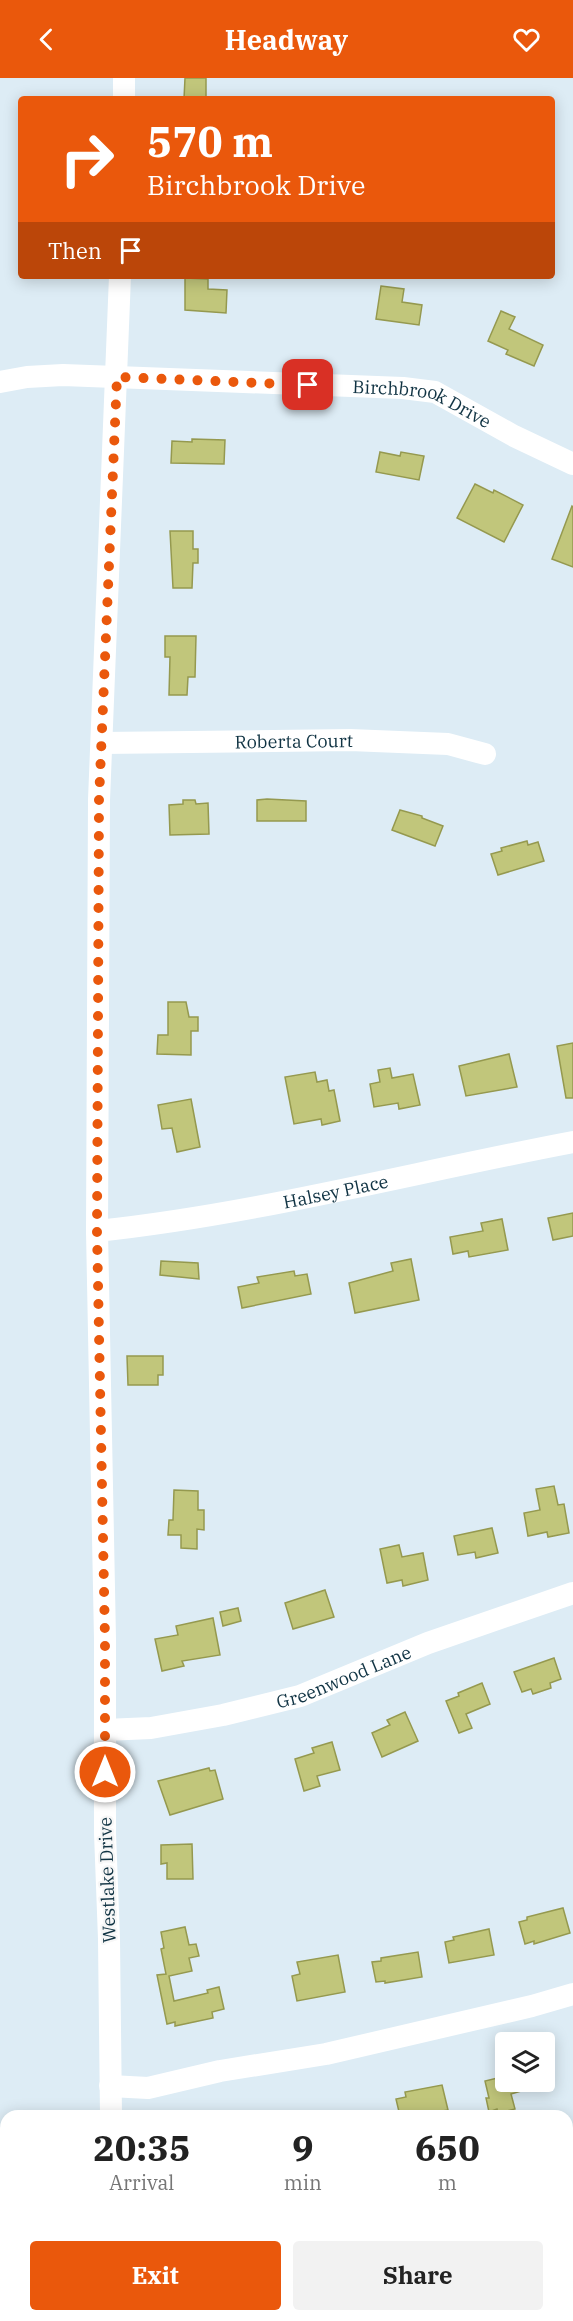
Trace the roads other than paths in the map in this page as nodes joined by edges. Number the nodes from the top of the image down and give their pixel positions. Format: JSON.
{"nodes":[{"id":1,"x":124,"y":78,"type":"edge"},
{"id":2,"x":124,"y":96,"type":"edge"},
{"id":3,"x":120,"y":279,"type":"edge"},
{"id":4,"x":117,"y":377,"type":"junction"},
{"id":5,"x":0,"y":382,"type":"edge"},
{"id":6,"x":573,"y":464,"type":"edge"},
{"id":7,"x":102,"y":743,"type":"junction"},
{"id":8,"x":485,"y":754,"type":"dead end"},
{"id":9,"x":573,"y":1142,"type":"edge"},
{"id":10,"x":97,"y":1232,"type":"junction"},
{"id":11,"x":573,"y":1593,"type":"edge"},
{"id":12,"x":105,"y":1730,"type":"junction"},
{"id":13,"x":573,"y":1994,"type":"edge"},
{"id":14,"x":110,"y":2086,"type":"junction"},
{"id":15,"x":111,"y":2110,"type":"edge"}],
"edges":[{"from":1,"to":2,"type":"street"},
{"from":3,"to":4,"type":"street","name":"Westlake Drive"},
{"from":4,"to":5,"type":"street","name":"Birchbrook Drive"},
{"from":4,"to":6,"type":"street","name":"Birchbrook Drive"},
{"from":4,"to":7,"type":"street","name":"Westlake Drive"},
{"from":7,"to":8,"type":"street","name":"Roberta Court"},
{"from":7,"to":10,"type":"street","name":"Westlake Drive"},
{"from":9,"to":10,"type":"street","name":"Halsey Place"},
{"from":10,"to":12,"type":"street","name":"Westlake Drive"},
{"from":11,"to":12,"type":"street","name":"Greenwood Lane"},
{"from":12,"to":14,"type":"street","name":"Westlake Drive"},
{"from":13,"to":14,"type":"street"},
{"from":14,"to":15,"type":"street","name":"Westlake Drive"}]}
